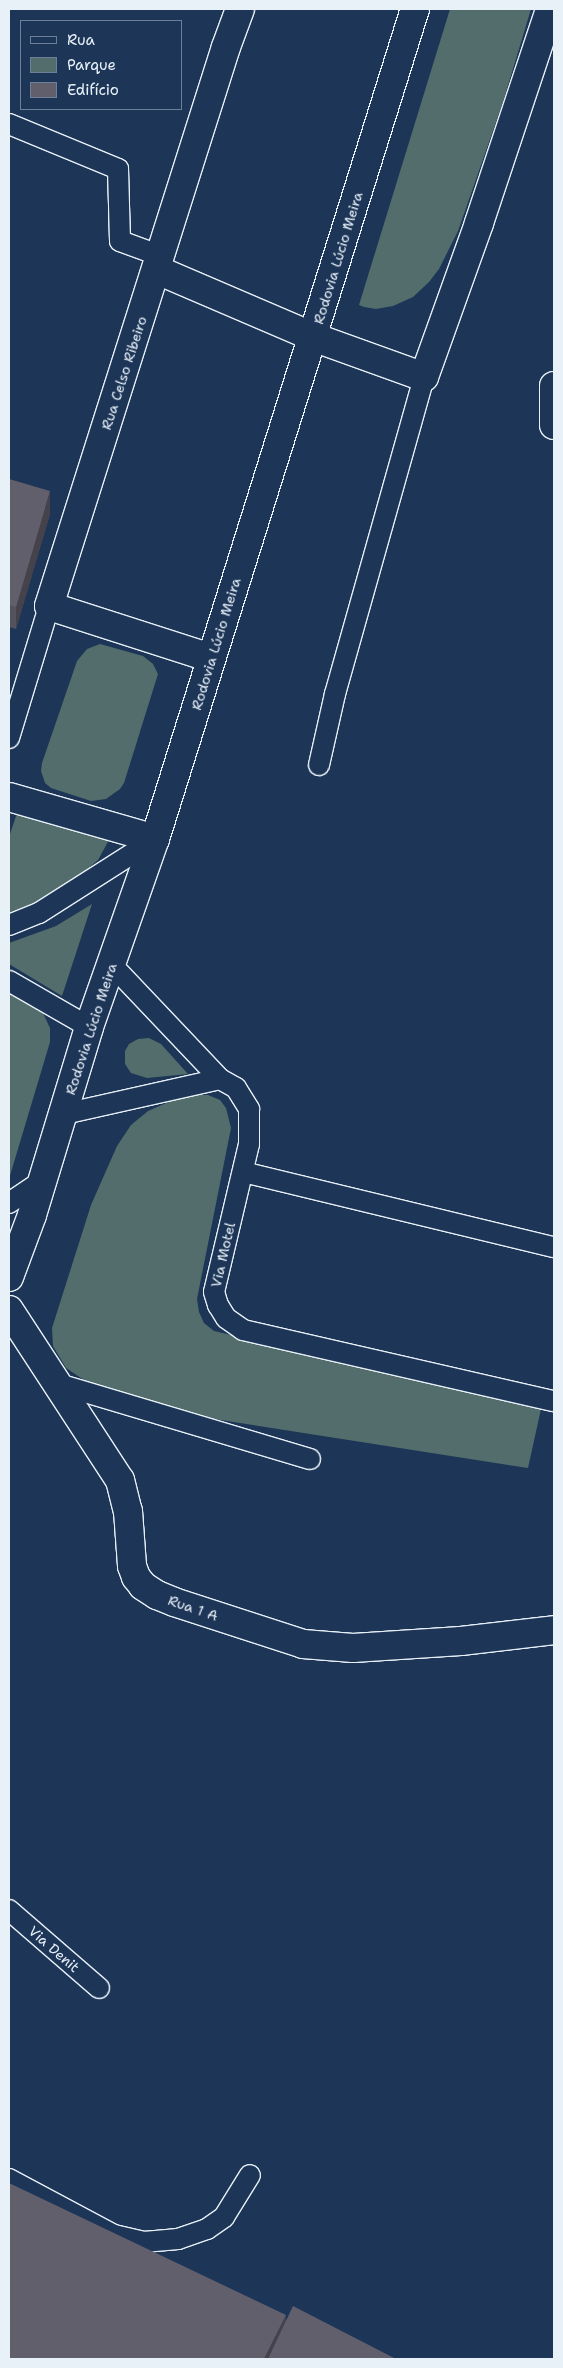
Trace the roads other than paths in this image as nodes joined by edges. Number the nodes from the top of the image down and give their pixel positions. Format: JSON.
{"nodes":[{"id":1,"x":240,"y":9,"type":"edge"},
{"id":2,"x":415,"y":9,"type":"edge"},
{"id":3,"x":550,"y":9,"type":"edge"},
{"id":4,"x":9,"y":124,"type":"edge"},
{"id":5,"x":159,"y":263,"type":"junction"},
{"id":6,"x":313,"y":337,"type":"junction"},
{"id":7,"x":424,"y":377,"type":"junction"},
{"id":8,"x":554,"y":386,"type":"edge"},
{"id":9,"x":554,"y":425,"type":"edge"},
{"id":10,"x":49,"y":606,"type":"junction"},
{"id":11,"x":211,"y":658,"type":"junction"},
{"id":12,"x":15,"y":691,"type":"edge"},
{"id":13,"x":9,"y":738,"type":"edge"},
{"id":14,"x":319,"y":764,"type":"dead end"},
{"id":15,"x":9,"y":797,"type":"edge"},
{"id":16,"x":155,"y":839,"type":"junction"},
{"id":17,"x":9,"y":924,"type":"edge"},
{"id":18,"x":111,"y":964,"type":"junction"},
{"id":19,"x":9,"y":981,"type":"edge"},
{"id":20,"x":89,"y":1027,"type":"junction"},
{"id":21,"x":220,"y":1079,"type":"junction"},
{"id":22,"x":64,"y":1114,"type":"junction"},
{"id":23,"x":243,"y":1172,"type":"junction"},
{"id":24,"x":44,"y":1177,"type":"junction"},
{"id":25,"x":9,"y":1202,"type":"edge"},
{"id":26,"x":554,"y":1247,"type":"edge"},
{"id":27,"x":9,"y":1276,"type":"edge"},
{"id":28,"x":9,"y":1310,"type":"edge"},
{"id":29,"x":55,"y":1383,"type":"junction"},
{"id":30,"x":554,"y":1400,"type":"edge"},
{"id":31,"x":310,"y":1459,"type":"dead end"},
{"id":32,"x":554,"y":1630,"type":"edge"},
{"id":33,"x":9,"y":1910,"type":"edge"},
{"id":34,"x":99,"y":1988,"type":"dead end"},
{"id":35,"x":250,"y":2174,"type":"dead end"},
{"id":36,"x":9,"y":2179,"type":"edge"}],
"edges":[{"from":1,"to":5,"type":"street","name":"Rua Celso Ribeiro"},
{"from":2,"to":6,"type":"street","name":"Rodovia Lúcio Meira"},
{"from":3,"to":7,"type":"street"},
{"from":4,"to":5,"type":"lane"},
{"from":5,"to":6,"type":"street"},
{"from":5,"to":10,"type":"street","name":"Rua Celso Ribeiro"},
{"from":6,"to":7,"type":"street"},
{"from":6,"to":11,"type":"street","name":"Rodovia Lúcio Meira"},
{"from":7,"to":14,"type":"lane"},
{"from":8,"to":9,"type":"street"},
{"from":10,"to":11,"type":"street"},
{"from":10,"to":12,"type":"lane","name":"Rua Celso Ribeiro"},
{"from":11,"to":16,"type":"street","name":"Rodovia Lúcio Meira"},
{"from":12,"to":13,"type":"lane","name":"Rua Celso Ribeiro"},
{"from":15,"to":16,"type":"street"},
{"from":16,"to":17,"type":"lane"},
{"from":16,"to":18,"type":"street","name":"Rodovia Lúcio Meira"},
{"from":18,"to":20,"type":"street","name":"Rodovia Lúcio Meira"},
{"from":18,"to":21,"type":"lane","name":"Via Motel"},
{"from":19,"to":20,"type":"lane"},
{"from":20,"to":22,"type":"street","name":"Rodovia Lúcio Meira"},
{"from":21,"to":22,"type":"lane"},
{"from":21,"to":23,"type":"lane","name":"Via Motel"},
{"from":22,"to":24,"type":"street","name":"Rodovia Lúcio Meira"},
{"from":23,"to":26,"type":"lane"},
{"from":23,"to":30,"type":"lane","name":"Via Motel"},
{"from":24,"to":25,"type":"lane"},
{"from":24,"to":27,"type":"street","name":"Rodovia Lúcio Meira"},
{"from":28,"to":29,"type":"street","name":"Rua 1 A"},
{"from":29,"to":31,"type":"lane"},
{"from":29,"to":32,"type":"street","name":"Rua 1 A"},
{"from":33,"to":34,"type":"lane","name":"Via Denit"},
{"from":35,"to":36,"type":"lane"}]}
